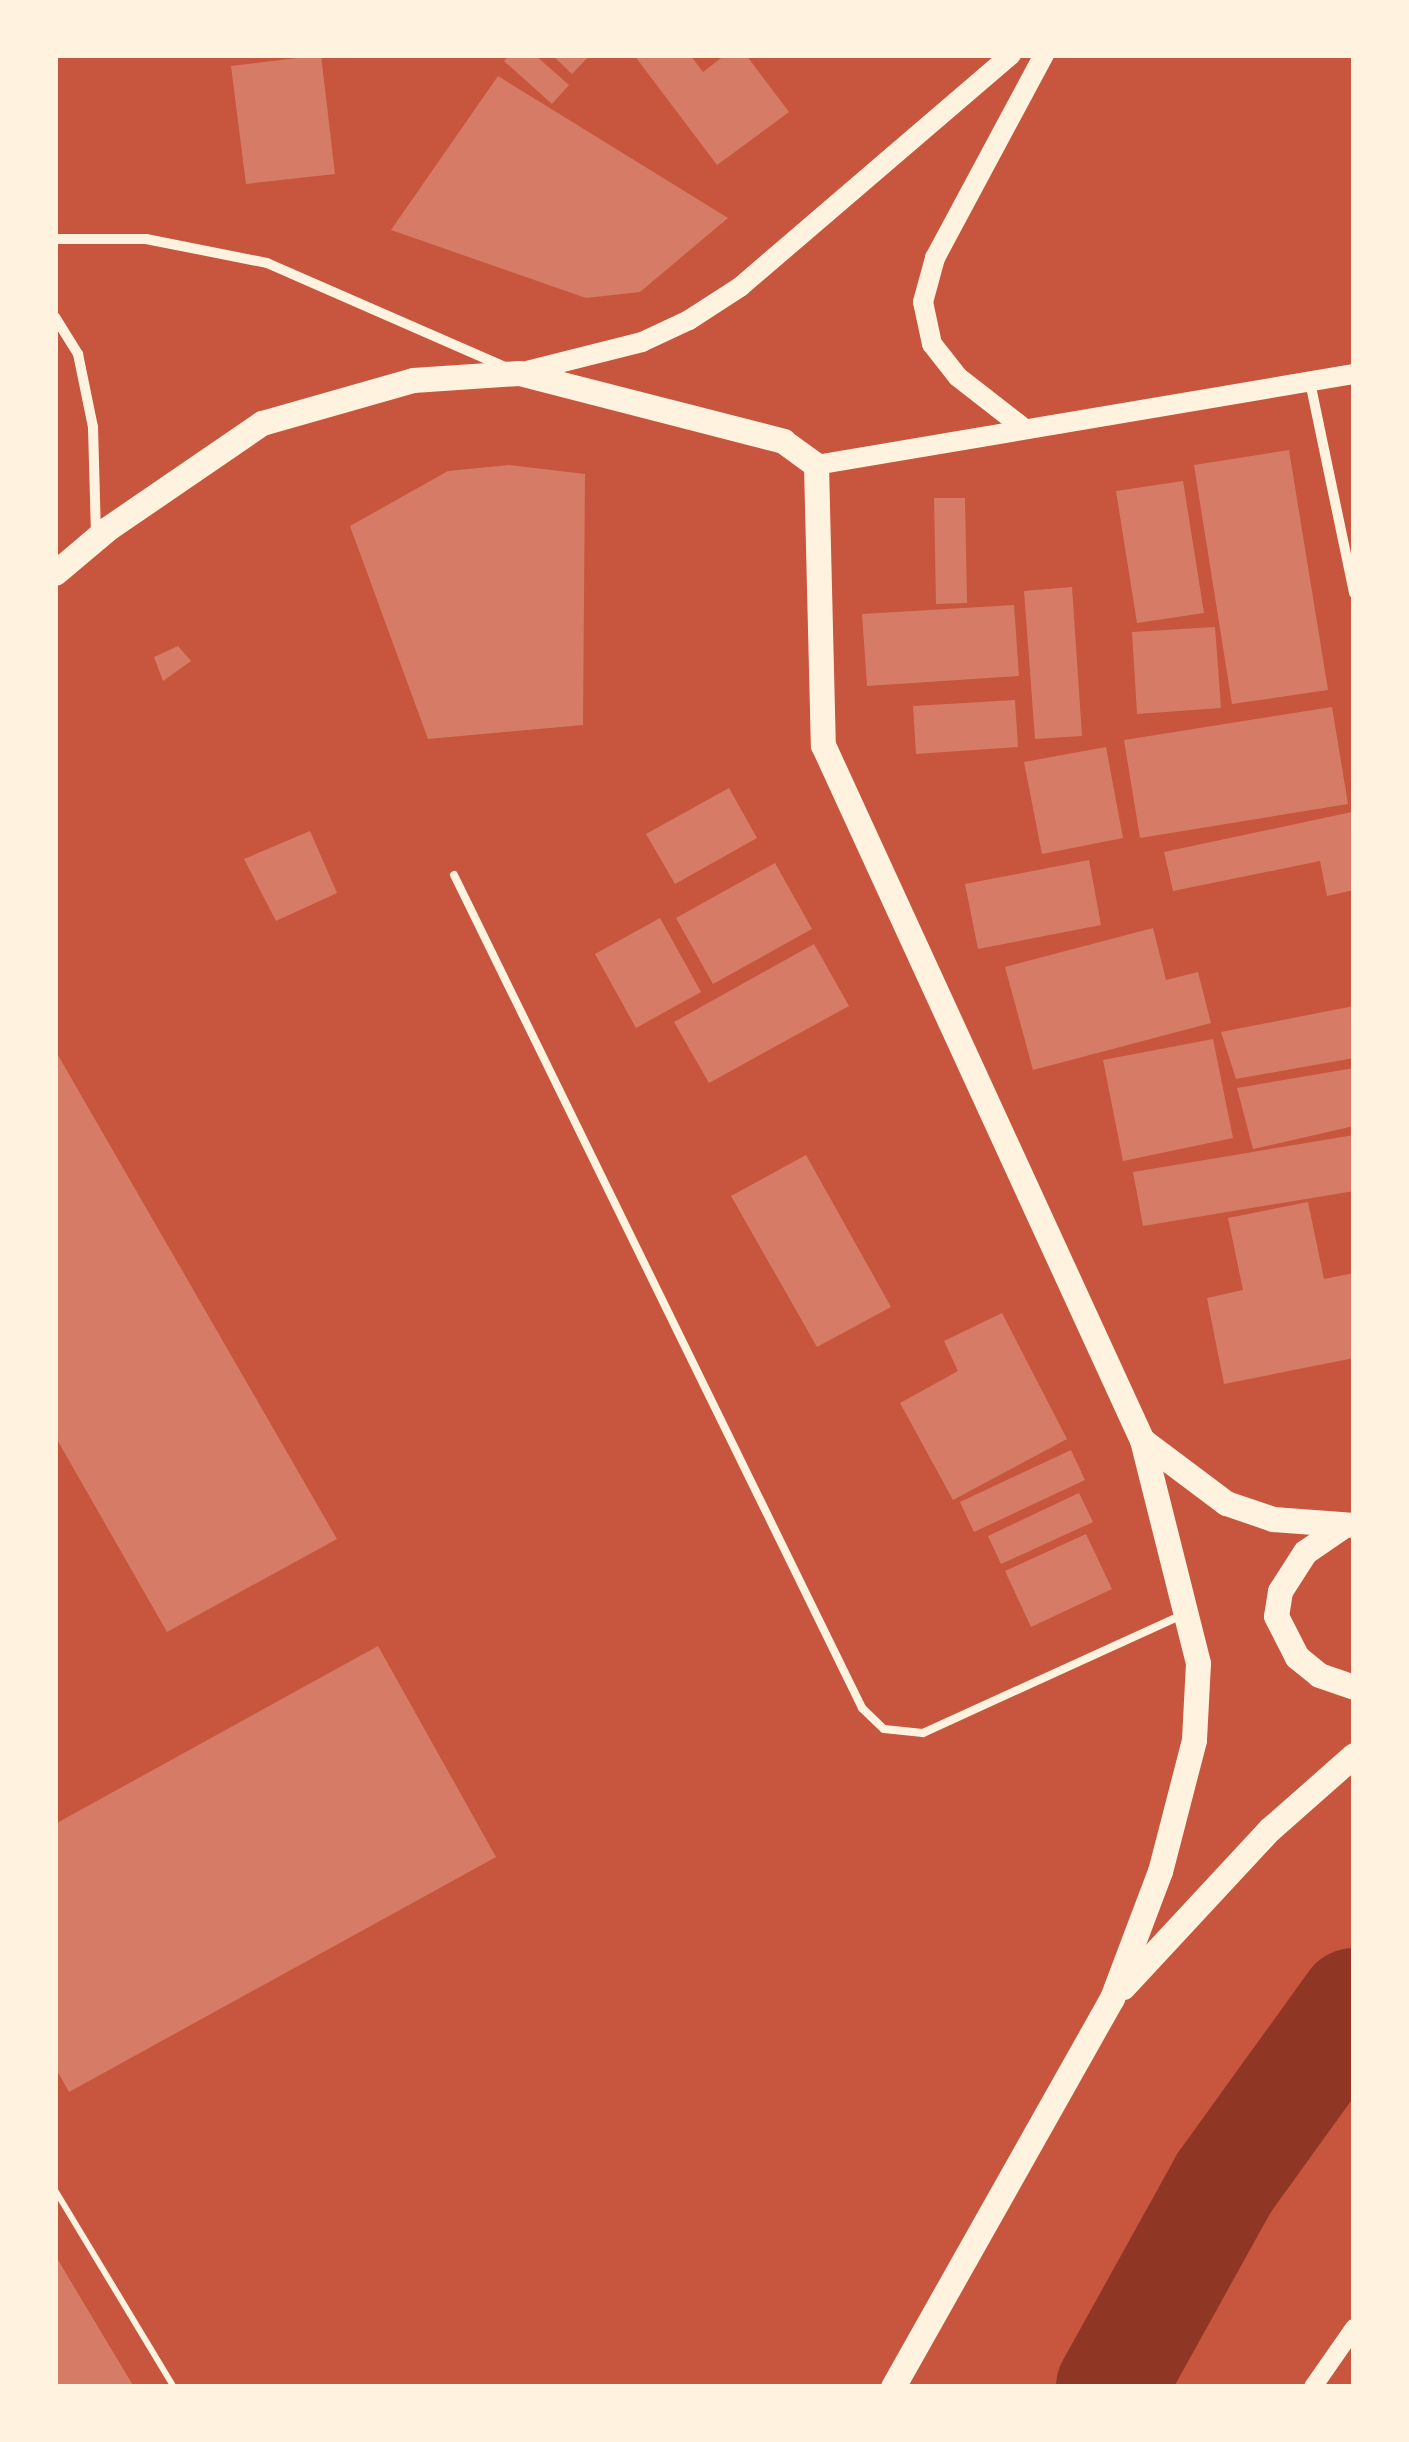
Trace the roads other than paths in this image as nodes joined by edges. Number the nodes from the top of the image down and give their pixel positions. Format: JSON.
{"nodes":[{"id":1,"x":1012,"y":55,"type":"edge"},
{"id":2,"x":1044,"y":55,"type":"edge"},
{"id":3,"x":55,"y":239,"type":"edge"},
{"id":4,"x":55,"y":316,"type":"edge"},
{"id":5,"x":520,"y":373,"type":"junction"},
{"id":6,"x":1354,"y":374,"type":"edge"},
{"id":7,"x":1310,"y":382,"type":"junction"},
{"id":8,"x":1021,"y":426,"type":"junction"},
{"id":9,"x":816,"y":464,"type":"junction"},
{"id":10,"x":96,"y":539,"type":"junction"},
{"id":11,"x":55,"y":573,"type":"edge"},
{"id":12,"x":1354,"y":593,"type":"edge"},
{"id":13,"x":454,"y":875,"type":"dead end"},
{"id":14,"x":1142,"y":1440,"type":"junction"},
{"id":15,"x":1347,"y":1526,"type":"edge"},
{"id":16,"x":1189,"y":1612,"type":"junction"},
{"id":17,"x":1354,"y":1687,"type":"edge"},
{"id":18,"x":1354,"y":1755,"type":"edge"},
{"id":19,"x":1112,"y":1998,"type":"junction"},
{"id":20,"x":1354,"y":2328,"type":"edge"},
{"id":21,"x":893,"y":2387,"type":"edge"},
{"id":22,"x":1313,"y":2387,"type":"edge"}],
"edges":[{"from":1,"to":5,"type":"main road"},
{"from":2,"to":8,"type":"main road"},
{"from":3,"to":5,"type":"street"},
{"from":4,"to":10,"type":"street"},
{"from":5,"to":9,"type":"main road"},
{"from":5,"to":10,"type":"main road"},
{"from":6,"to":7,"type":"main road"},
{"from":7,"to":8,"type":"main road"},
{"from":7,"to":12,"type":"street"},
{"from":8,"to":9,"type":"main road"},
{"from":9,"to":14,"type":"main road"},
{"from":10,"to":11,"type":"main road"},
{"from":13,"to":16,"type":"lane"},
{"from":14,"to":15,"type":"main road"},
{"from":14,"to":16,"type":"main road"},
{"from":15,"to":17,"type":"main road"},
{"from":16,"to":19,"type":"main road"},
{"from":18,"to":19,"type":"main road"},
{"from":19,"to":21,"type":"main road"},
{"from":20,"to":22,"type":"street"}]}
